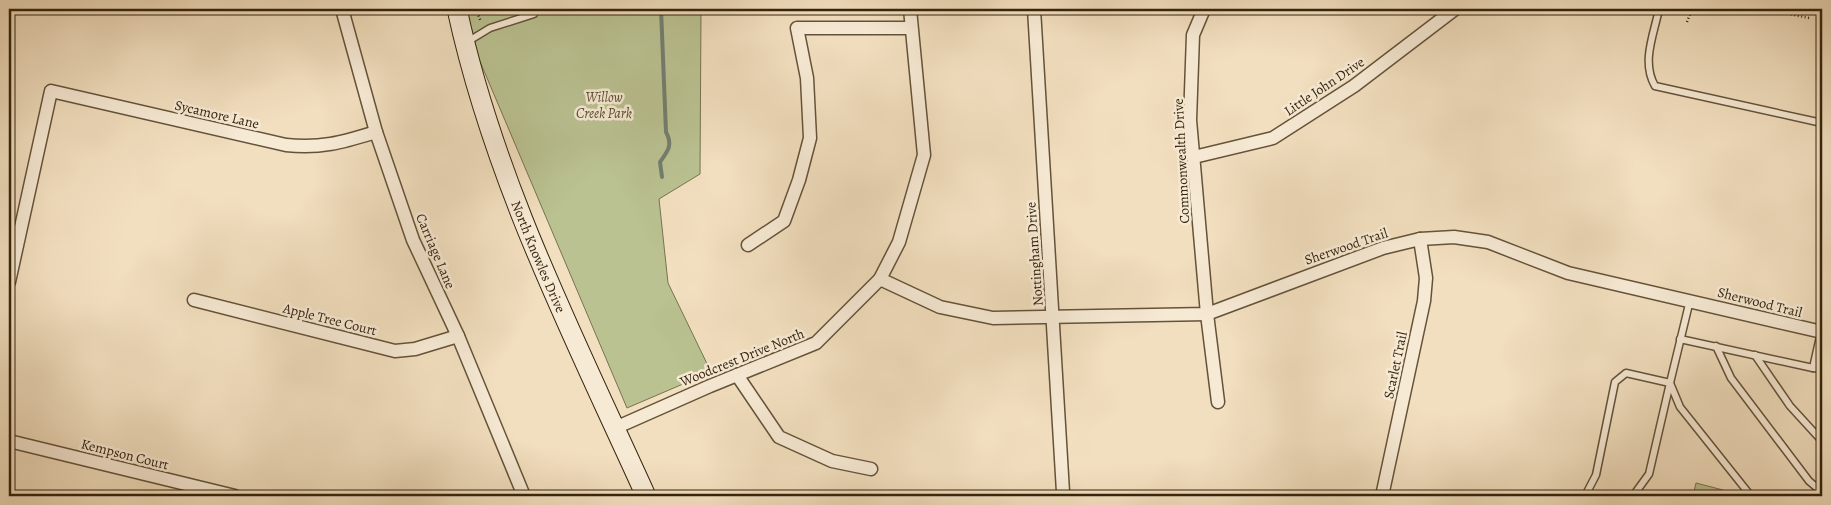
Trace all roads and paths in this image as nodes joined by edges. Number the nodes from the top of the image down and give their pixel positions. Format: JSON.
{"nodes":[{"id":1,"x":342,"y":9,"type":"edge"},
{"id":2,"x":457,"y":9,"type":"edge"},
{"id":3,"x":476,"y":9,"type":"edge"},
{"id":4,"x":910,"y":9,"type":"edge"},
{"id":5,"x":1034,"y":9,"type":"edge"},
{"id":6,"x":1204,"y":9,"type":"edge"},
{"id":7,"x":1455,"y":9,"type":"edge"},
{"id":8,"x":1659,"y":9,"type":"edge"},
{"id":9,"x":1692,"y":9,"type":"edge"},
{"id":10,"x":1790,"y":9,"type":"edge"},
{"id":11,"x":534,"y":14,"type":"dead end"},
{"id":12,"x":1808,"y":18,"type":"dead end"},
{"id":13,"x":1687,"y":22,"type":"dead end"},
{"id":14,"x":911,"y":28,"type":"junction"},
{"id":15,"x":484,"y":31,"type":"junction"},
{"id":16,"x":464,"y":43,"type":"junction"},
{"id":17,"x":1822,"y":123,"type":"edge"},
{"id":18,"x":376,"y":132,"type":"junction"},
{"id":19,"x":1194,"y":157,"type":"junction"},
{"id":20,"x":1420,"y":239,"type":"junction"},
{"id":21,"x":748,"y":245,"type":"dead end"},
{"id":22,"x":880,"y":279,"type":"junction"},
{"id":23,"x":9,"y":282,"type":"edge"},
{"id":24,"x":194,"y":300,"type":"dead end"},
{"id":25,"x":1690,"y":300,"type":"junction"},
{"id":26,"x":1207,"y":314,"type":"junction"},
{"id":27,"x":1053,"y":318,"type":"junction"},
{"id":28,"x":1822,"y":332,"type":"edge"},
{"id":29,"x":458,"y":336,"type":"junction"},
{"id":30,"x":1680,"y":339,"type":"junction"},
{"id":31,"x":1716,"y":346,"type":"junction"},
{"id":32,"x":1755,"y":355,"type":"junction"},
{"id":33,"x":1813,"y":368,"type":"junction"},
{"id":34,"x":1822,"y":370,"type":"edge"},
{"id":35,"x":737,"y":375,"type":"junction"},
{"id":36,"x":1670,"y":383,"type":"junction"},
{"id":37,"x":1218,"y":402,"type":"dead end"},
{"id":38,"x":616,"y":428,"type":"junction"},
{"id":39,"x":9,"y":441,"type":"edge"},
{"id":40,"x":1822,"y":442,"type":"edge"},
{"id":41,"x":871,"y":469,"type":"dead end"},
{"id":42,"x":1822,"y":492,"type":"edge"},
{"id":43,"x":235,"y":496,"type":"edge"},
{"id":44,"x":524,"y":496,"type":"edge"},
{"id":45,"x":646,"y":496,"type":"edge"},
{"id":46,"x":1065,"y":496,"type":"edge"},
{"id":47,"x":1382,"y":496,"type":"edge"},
{"id":48,"x":1585,"y":496,"type":"edge"},
{"id":49,"x":1633,"y":496,"type":"edge"},
{"id":50,"x":1751,"y":496,"type":"edge"}],
"edges":[{"from":1,"to":18,"type":"street","name":"Carriage Lane"},
{"from":2,"to":16,"type":"street","name":"North Knowles Drive"},
{"from":3,"to":15,"type":"path"},
{"from":4,"to":14,"type":"street","name":"Woodcrest Drive North"},
{"from":5,"to":27,"type":"street","name":"Nottingham Drive"},
{"from":6,"to":19,"type":"street","name":"Commonwealth Drive"},
{"from":7,"to":19,"type":"street","name":"Little John Drive"},
{"from":8,"to":17,"type":"lane"},
{"from":9,"to":13,"type":"path"},
{"from":10,"to":12,"type":"path"},
{"from":11,"to":15,"type":"lane"},
{"from":14,"to":21,"type":"street"},
{"from":14,"to":22,"type":"street","name":"Woodcrest Drive North"},
{"from":15,"to":16,"type":"lane"},
{"from":16,"to":38,"type":"street","name":"North Knowles Drive"},
{"from":18,"to":23,"type":"street","name":"Sycamore Lane"},
{"from":18,"to":29,"type":"street","name":"Carriage Lane"},
{"from":19,"to":26,"type":"street","name":"Commonwealth Drive"},
{"from":20,"to":25,"type":"street","name":"Sherwood Trail"},
{"from":20,"to":26,"type":"street","name":"Sherwood Trail"},
{"from":20,"to":47,"type":"street","name":"Scarlet Trail"},
{"from":22,"to":27,"type":"street","name":"Sherwood Trail"},
{"from":22,"to":35,"type":"street","name":"Woodcrest Drive North"},
{"from":24,"to":29,"type":"street","name":"Apple Tree Court"},
{"from":25,"to":28,"type":"street","name":"Sherwood Trail"},
{"from":25,"to":30,"type":"lane"},
{"from":26,"to":27,"type":"street","name":"Sherwood Trail"},
{"from":26,"to":37,"type":"street","name":"Commonwealth Drive"},
{"from":27,"to":46,"type":"street","name":"Nottingham Drive"},
{"from":28,"to":33,"type":"lane"},
{"from":29,"to":44,"type":"street","name":"Carriage Lane"},
{"from":30,"to":31,"type":"lane"},
{"from":30,"to":36,"type":"lane"},
{"from":31,"to":32,"type":"lane"},
{"from":31,"to":42,"type":"lane"},
{"from":32,"to":33,"type":"lane"},
{"from":32,"to":40,"type":"lane"},
{"from":33,"to":34,"type":"lane"},
{"from":35,"to":38,"type":"street","name":"Woodcrest Drive North"},
{"from":35,"to":41,"type":"street"},
{"from":36,"to":48,"type":"lane"},
{"from":36,"to":49,"type":"lane"},
{"from":36,"to":50,"type":"lane"},
{"from":38,"to":45,"type":"street","name":"North Knowles Drive"},
{"from":39,"to":43,"type":"street","name":"Kempson Court"}]}
